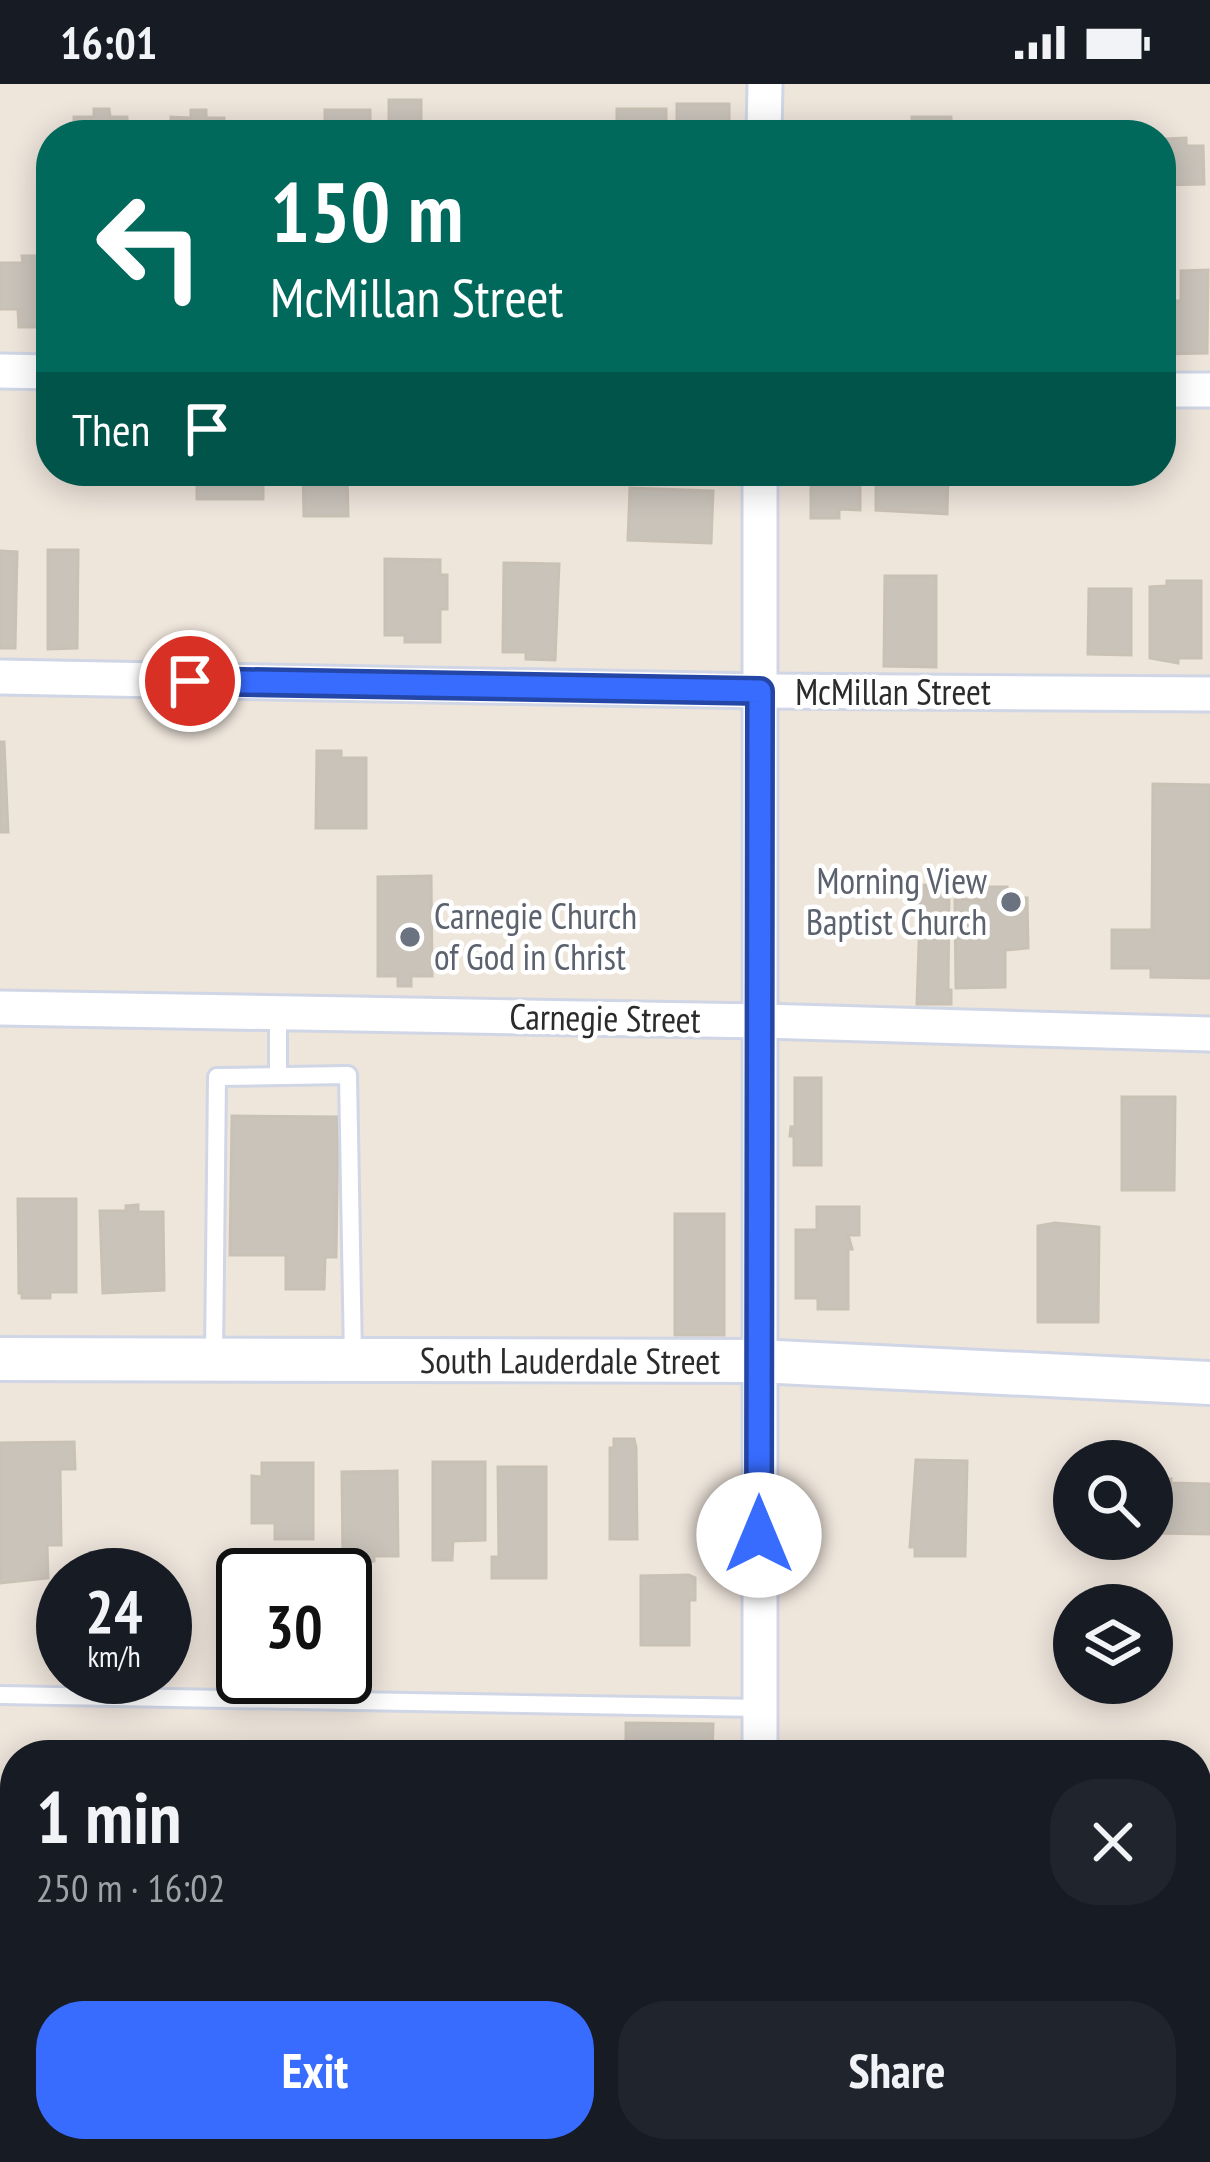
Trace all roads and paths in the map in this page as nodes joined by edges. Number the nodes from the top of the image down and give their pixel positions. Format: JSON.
{"nodes":[{"id":1,"x":765,"y":84,"type":"edge"},
{"id":2,"x":764,"y":120,"type":"edge"},
{"id":3,"x":0,"y":371,"type":"edge"},
{"id":4,"x":36,"y":372,"type":"edge"},
{"id":5,"x":1176,"y":390,"type":"edge"},
{"id":6,"x":1210,"y":391,"type":"edge"},
{"id":7,"x":760,"y":486,"type":"edge"},
{"id":8,"x":0,"y":677,"type":"edge"},
{"id":9,"x":760,"y":691,"type":"junction"},
{"id":10,"x":1210,"y":694,"type":"edge"},
{"id":11,"x":0,"y":1008,"type":"edge"},
{"id":12,"x":278,"y":1012,"type":"junction"},
{"id":13,"x":761,"y":1021,"type":"junction"},
{"id":14,"x":1210,"y":1034,"type":"edge"},
{"id":15,"x":278,"y":1076,"type":"junction"},
{"id":16,"x":214,"y":1358,"type":"junction"},
{"id":17,"x":0,"y":1359,"type":"edge"},
{"id":18,"x":353,"y":1359,"type":"junction"},
{"id":19,"x":758,"y":1361,"type":"junction"},
{"id":20,"x":1210,"y":1383,"type":"edge"},
{"id":21,"x":0,"y":1695,"type":"edge"},
{"id":22,"x":760,"y":1708,"type":"junction"},
{"id":23,"x":760,"y":1740,"type":"edge"}],
"edges":[{"from":1,"to":2,"type":"street"},
{"from":3,"to":4,"type":"street"},
{"from":5,"to":6,"type":"street"},
{"from":7,"to":9,"type":"street"},
{"from":8,"to":9,"type":"street","name":"McMillan Street"},
{"from":9,"to":10,"type":"street","name":"McMillan Street"},
{"from":9,"to":13,"type":"street"},
{"from":11,"to":12,"type":"street","name":"Carnegie Street"},
{"from":12,"to":13,"type":"street","name":"Carnegie Street"},
{"from":12,"to":15,"type":"lane"},
{"from":13,"to":14,"type":"street","name":"Carnegie Street"},
{"from":13,"to":19,"type":"street"},
{"from":15,"to":16,"type":"lane"},
{"from":15,"to":18,"type":"lane"},
{"from":16,"to":17,"type":"street","name":"South Lauderdale Street"},
{"from":16,"to":18,"type":"street","name":"South Lauderdale Street"},
{"from":18,"to":19,"type":"street","name":"South Lauderdale Street"},
{"from":19,"to":20,"type":"street","name":"South Lauderdale Street"},
{"from":19,"to":22,"type":"street"},
{"from":21,"to":22,"type":"lane"},
{"from":22,"to":23,"type":"street"}]}
